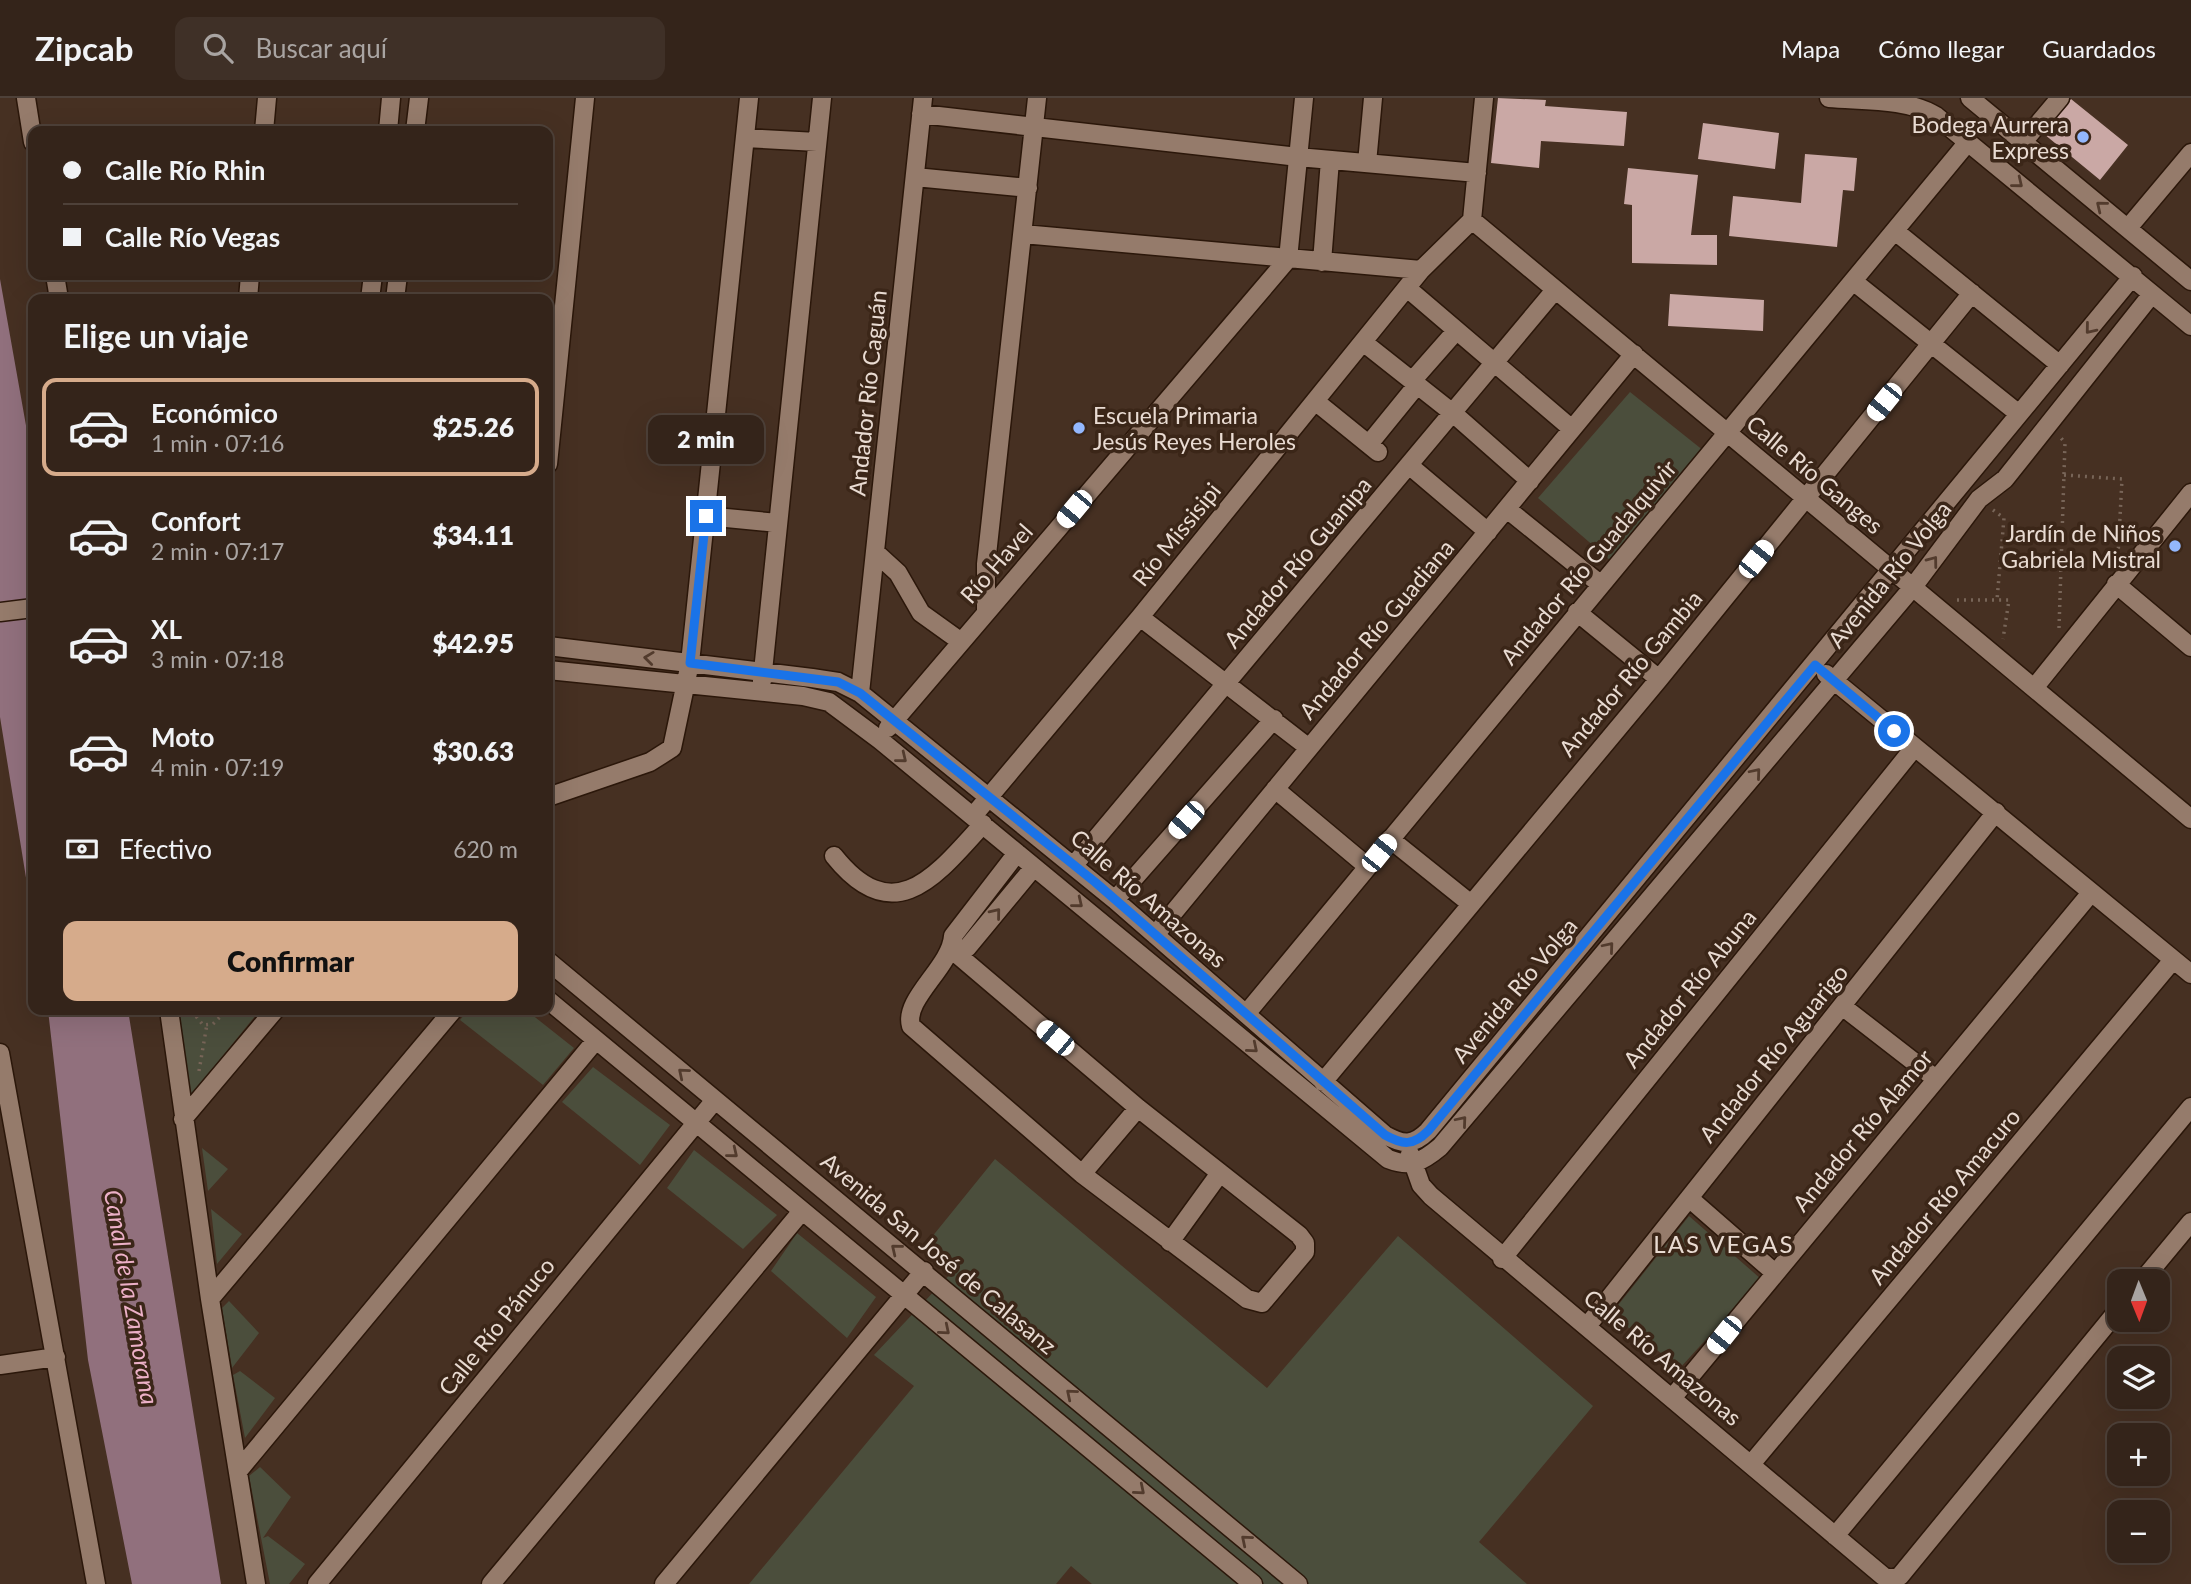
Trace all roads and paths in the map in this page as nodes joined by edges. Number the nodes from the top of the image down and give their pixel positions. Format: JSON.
{"nodes":[{"id":1,"x":26,"y":98,"type":"edge"},
{"id":2,"x":267,"y":98,"type":"edge"},
{"id":3,"x":391,"y":98,"type":"edge"},
{"id":4,"x":419,"y":98,"type":"edge"},
{"id":5,"x":585,"y":98,"type":"edge"},
{"id":6,"x":748,"y":98,"type":"edge"},
{"id":7,"x":822,"y":98,"type":"edge"},
{"id":8,"x":1037,"y":98,"type":"edge"},
{"id":9,"x":1304,"y":98,"type":"edge"},
{"id":10,"x":1373,"y":98,"type":"edge"},
{"id":11,"x":1485,"y":98,"type":"edge"},
{"id":12,"x":1829,"y":98,"type":"edge"},
{"id":13,"x":1970,"y":98,"type":"edge"},
{"id":14,"x":2038,"y":98,"type":"edge"},
{"id":15,"x":2060,"y":98,"type":"edge"},
{"id":16,"x":922,"y":106,"type":"edge"},
{"id":17,"x":2039,"y":121,"type":"junction"},
{"id":18,"x":30,"y":126,"type":"edge"},
{"id":19,"x":264,"y":126,"type":"edge"},
{"id":20,"x":388,"y":126,"type":"edge"},
{"id":21,"x":416,"y":126,"type":"edge"},
{"id":22,"x":1034,"y":128,"type":"junction"},
{"id":23,"x":745,"y":138,"type":"junction"},
{"id":24,"x":817,"y":142,"type":"junction"},
{"id":25,"x":1968,"y":142,"type":"junction"},
{"id":26,"x":2023,"y":142,"type":"junction"},
{"id":27,"x":2191,"y":153,"type":"edge"},
{"id":28,"x":1298,"y":157,"type":"junction"},
{"id":29,"x":1331,"y":160,"type":"junction"},
{"id":30,"x":1367,"y":163,"type":"junction"},
{"id":31,"x":1477,"y":173,"type":"junction"},
{"id":32,"x":915,"y":177,"type":"junction"},
{"id":33,"x":1028,"y":188,"type":"junction"},
{"id":34,"x":1472,"y":220,"type":"junction"},
{"id":35,"x":2128,"y":228,"type":"junction"},
{"id":36,"x":1895,"y":231,"type":"junction"},
{"id":37,"x":1023,"y":233,"type":"junction"},
{"id":38,"x":1288,"y":259,"type":"junction"},
{"id":39,"x":1322,"y":262,"type":"junction"},
{"id":40,"x":1421,"y":270,"type":"junction"},
{"id":41,"x":2133,"y":276,"type":"junction"},
{"id":42,"x":1853,"y":281,"type":"junction"},
{"id":43,"x":2191,"y":281,"type":"edge"},
{"id":44,"x":1407,"y":288,"type":"junction"},
{"id":45,"x":1555,"y":289,"type":"junction"},
{"id":46,"x":1972,"y":293,"type":"junction"},
{"id":47,"x":2152,"y":294,"type":"junction"},
{"id":48,"x":2191,"y":326,"type":"edge"},
{"id":49,"x":1456,"y":331,"type":"junction"},
{"id":50,"x":1363,"y":342,"type":"junction"},
{"id":51,"x":1931,"y":344,"type":"junction"},
{"id":52,"x":1634,"y":354,"type":"junction"},
{"id":53,"x":1495,"y":364,"type":"junction"},
{"id":54,"x":2060,"y":365,"type":"junction"},
{"id":55,"x":1414,"y":383,"type":"junction"},
{"id":56,"x":1315,"y":401,"type":"junction"},
{"id":57,"x":1454,"y":414,"type":"junction"},
{"id":58,"x":2019,"y":414,"type":"junction"},
{"id":59,"x":553,"y":415,"type":"edge"},
{"id":60,"x":2046,"y":425,"type":"junction"},
{"id":61,"x":1573,"y":429,"type":"junction"},
{"id":62,"x":1729,"y":433,"type":"junction"},
{"id":63,"x":1410,"y":466,"type":"junction"},
{"id":64,"x":2064,"y":475,"type":"junction"},
{"id":65,"x":1530,"y":481,"type":"junction"},
{"id":66,"x":2190,"y":497,"type":"edge"},
{"id":67,"x":1805,"y":499,"type":"junction"},
{"id":68,"x":1979,"y":499,"type":"junction"},
{"id":69,"x":1507,"y":509,"type":"junction"},
{"id":70,"x":706,"y":516,"type":"junction"},
{"id":71,"x":778,"y":523,"type":"junction"},
{"id":72,"x":1488,"y":533,"type":"junction"},
{"id":73,"x":875,"y":552,"type":"junction"},
{"id":74,"x":1892,"y":569,"type":"junction"},
{"id":75,"x":1600,"y":584,"type":"junction"},
{"id":76,"x":2116,"y":584,"type":"junction"},
{"id":77,"x":1913,"y":587,"type":"junction"},
{"id":78,"x":1997,"y":600,"type":"junction"},
{"id":79,"x":28,"y":609,"type":"edge"},
{"id":80,"x":1942,"y":611,"type":"junction"},
{"id":81,"x":0,"y":612,"type":"edge"},
{"id":82,"x":1577,"y":612,"type":"junction"},
{"id":83,"x":986,"y":613,"type":"junction"},
{"id":84,"x":1140,"y":617,"type":"junction"},
{"id":85,"x":960,"y":640,"type":"junction"},
{"id":86,"x":553,"y":647,"type":"edge"},
{"id":87,"x":2191,"y":647,"type":"edge"},
{"id":88,"x":2059,"y":656,"type":"junction"},
{"id":89,"x":2000,"y":659,"type":"junction"},
{"id":90,"x":690,"y":663,"type":"junction"},
{"id":91,"x":1815,"y":665,"type":"junction"},
{"id":92,"x":553,"y":671,"type":"edge"},
{"id":93,"x":763,"y":672,"type":"junction"},
{"id":94,"x":1659,"y":679,"type":"junction"},
{"id":95,"x":1833,"y":681,"type":"junction"},
{"id":96,"x":1228,"y":683,"type":"junction"},
{"id":97,"x":687,"y":684,"type":"junction"},
{"id":98,"x":2034,"y":688,"type":"junction"},
{"id":99,"x":760,"y":692,"type":"junction"},
{"id":100,"x":860,"y":693,"type":"junction"},
{"id":101,"x":895,"y":718,"type":"junction"},
{"id":102,"x":1274,"y":719,"type":"junction"},
{"id":103,"x":880,"y":740,"type":"junction"},
{"id":104,"x":1914,"y":747,"type":"junction"},
{"id":105,"x":1309,"y":748,"type":"junction"},
{"id":106,"x":1276,"y":789,"type":"junction"},
{"id":107,"x":553,"y":795,"type":"edge"},
{"id":108,"x":990,"y":796,"type":"junction"},
{"id":109,"x":1996,"y":812,"type":"junction"},
{"id":110,"x":2191,"y":819,"type":"edge"},
{"id":111,"x":978,"y":820,"type":"junction"},
{"id":112,"x":1390,"y":839,"type":"junction"},
{"id":113,"x":1017,"y":853,"type":"junction"},
{"id":114,"x":834,"y":856,"type":"dead end"},
{"id":115,"x":1074,"y":865,"type":"junction"},
{"id":116,"x":1367,"y":866,"type":"junction"},
{"id":117,"x":1034,"y":867,"type":"junction"},
{"id":118,"x":2090,"y":894,"type":"junction"},
{"id":119,"x":1115,"y":900,"type":"junction"},
{"id":120,"x":1471,"y":904,"type":"junction"},
{"id":121,"x":1155,"y":935,"type":"junction"},
{"id":122,"x":952,"y":950,"type":"junction"},
{"id":123,"x":1180,"y":956,"type":"junction"},
{"id":124,"x":2173,"y":960,"type":"junction"},
{"id":125,"x":553,"y":965,"type":"edge"},
{"id":126,"x":2191,"y":974,"type":"edge"},
{"id":127,"x":1166,"y":975,"type":"junction"},
{"id":128,"x":553,"y":1004,"type":"edge"},
{"id":129,"x":1842,"y":1006,"type":"junction"},
{"id":130,"x":1246,"y":1014,"type":"junction"},
{"id":131,"x":170,"y":1015,"type":"edge"},
{"id":132,"x":195,"y":1015,"type":"edge"},
{"id":133,"x":222,"y":1015,"type":"edge"},
{"id":134,"x":271,"y":1015,"type":"edge"},
{"id":135,"x":449,"y":1015,"type":"edge"},
{"id":136,"x":207,"y":1024,"type":"junction"},
{"id":137,"x":596,"y":1040,"type":"junction"},
{"id":138,"x":0,"y":1053,"type":"edge"},
{"id":139,"x":1936,"y":1079,"type":"junction"},
{"id":140,"x":1323,"y":1082,"type":"junction"},
{"id":141,"x":715,"y":1100,"type":"junction"},
{"id":142,"x":1138,"y":1108,"type":"junction"},
{"id":143,"x":2191,"y":1108,"type":"edge"},
{"id":144,"x":188,"y":1112,"type":"junction"},
{"id":145,"x":695,"y":1122,"type":"junction"},
{"id":146,"x":1408,"y":1144,"type":"junction"},
{"id":147,"x":1412,"y":1164,"type":"junction"},
{"id":148,"x":1220,"y":1173,"type":"junction"},
{"id":149,"x":1082,"y":1174,"type":"junction"},
{"id":150,"x":1689,"y":1198,"type":"junction"},
{"id":151,"x":803,"y":1210,"type":"junction"},
{"id":152,"x":2191,"y":1222,"type":"edge"},
{"id":153,"x":1170,"y":1241,"type":"junction"},
{"id":154,"x":1502,"y":1259,"type":"junction"},
{"id":155,"x":2152,"y":1269,"type":"edge"},
{"id":156,"x":924,"y":1271,"type":"junction"},
{"id":157,"x":1775,"y":1273,"type":"junction"},
{"id":158,"x":904,"y":1296,"type":"junction"},
{"id":159,"x":210,"y":1298,"type":"junction"},
{"id":160,"x":2107,"y":1324,"type":"edge"},
{"id":161,"x":1588,"y":1325,"type":"junction"},
{"id":162,"x":56,"y":1357,"type":"junction"},
{"id":163,"x":0,"y":1365,"type":"edge"},
{"id":164,"x":1673,"y":1397,"type":"junction"},
{"id":165,"x":1132,"y":1445,"type":"junction"},
{"id":166,"x":1752,"y":1463,"type":"junction"},
{"id":167,"x":1113,"y":1468,"type":"junction"},
{"id":168,"x":239,"y":1470,"type":"junction"},
{"id":169,"x":1835,"y":1536,"type":"junction"},
{"id":170,"x":96,"y":1584,"type":"edge"},
{"id":171,"x":256,"y":1584,"type":"edge"},
{"id":172,"x":317,"y":1584,"type":"edge"},
{"id":173,"x":491,"y":1584,"type":"edge"},
{"id":174,"x":664,"y":1584,"type":"edge"},
{"id":175,"x":1253,"y":1584,"type":"edge"},
{"id":176,"x":1298,"y":1584,"type":"edge"}],
"edges":[{"from":1,"to":18,"type":"street"},
{"from":2,"to":19,"type":"street"},
{"from":3,"to":20,"type":"street"},
{"from":4,"to":21,"type":"street"},
{"from":5,"to":59,"type":"street"},
{"from":6,"to":23,"type":"street"},
{"from":7,"to":24,"type":"street"},
{"from":8,"to":22,"type":"street"},
{"from":9,"to":28,"type":"street"},
{"from":10,"to":30,"type":"street"},
{"from":11,"to":31,"type":"street"},
{"from":12,"to":25,"type":"street"},
{"from":13,"to":26,"type":"street"},
{"from":14,"to":17,"type":"street"},
{"from":15,"to":17,"type":"street"},
{"from":16,"to":22,"type":"street"},
{"from":16,"to":32,"type":"street","name":"Andador Río Caguán"},
{"from":17,"to":26,"type":"street"},
{"from":22,"to":28,"type":"street"},
{"from":22,"to":33,"type":"street"},
{"from":23,"to":24,"type":"street"},
{"from":23,"to":70,"type":"street"},
{"from":24,"to":71,"type":"street"},
{"from":25,"to":36,"type":"street","name":"Andador Río Guadalquivir"},
{"from":25,"to":41,"type":"street","one_way":true},
{"from":35,"to":26,"type":"street","one_way":true},
{"from":27,"to":35,"type":"street"},
{"from":28,"to":29,"type":"street"},
{"from":28,"to":38,"type":"street"},
{"from":29,"to":30,"type":"street"},
{"from":29,"to":39,"type":"street"},
{"from":30,"to":31,"type":"street"},
{"from":31,"to":34,"type":"street"},
{"from":32,"to":33,"type":"street"},
{"from":32,"to":73,"type":"street","name":"Andador Río Caguán"},
{"from":33,"to":37,"type":"street"},
{"from":34,"to":40,"type":"street","name":"Río Missisipi"},
{"from":34,"to":45,"type":"street","name":"Calle Río Ganges"},
{"from":35,"to":43,"type":"street"},
{"from":36,"to":42,"type":"street","name":"Andador Río Guadalquivir"},
{"from":36,"to":46,"type":"street"},
{"from":37,"to":38,"type":"street"},
{"from":37,"to":83,"type":"street"},
{"from":38,"to":39,"type":"street"},
{"from":38,"to":83,"type":"street","name":"Río Havel"},
{"from":39,"to":40,"type":"street"},
{"from":40,"to":44,"type":"street","name":"Río Missisipi"},
{"from":41,"to":47,"type":"street"},
{"from":41,"to":54,"type":"street","name":"Avenida Río Volga","one_way":true},
{"from":42,"to":51,"type":"street"},
{"from":42,"to":62,"type":"street","name":"Andador Río Guadalquivir"},
{"from":44,"to":49,"type":"street"},
{"from":44,"to":50,"type":"street","name":"Río Missisipi"},
{"from":45,"to":52,"type":"street","name":"Calle Río Ganges"},
{"from":45,"to":53,"type":"street","name":"Andador Río Guanipa"},
{"from":46,"to":51,"type":"street","name":"Andador Río Gambia"},
{"from":46,"to":54,"type":"street"},
{"from":47,"to":48,"type":"street"},
{"from":47,"to":60,"type":"street","name":"Avenida Río Volga"},
{"from":49,"to":53,"type":"street"},
{"from":49,"to":55,"type":"street"},
{"from":50,"to":55,"type":"street"},
{"from":50,"to":56,"type":"street","name":"Río Missisipi"},
{"from":51,"to":58,"type":"street"},
{"from":51,"to":67,"type":"street","name":"Andador Río Gambia"},
{"from":52,"to":61,"type":"street","name":"Andador Río Guadiana"},
{"from":52,"to":62,"type":"street","name":"Calle Río Ganges"},
{"from":53,"to":57,"type":"street","name":"Andador Río Guanipa"},
{"from":53,"to":61,"type":"street"},
{"from":54,"to":58,"type":"street","name":"Avenida Río Volga"},
{"from":55,"to":56,"type":"street"},
{"from":55,"to":57,"type":"street"},
{"from":56,"to":84,"type":"street","name":"Río Missisipi"},
{"from":57,"to":63,"type":"street","name":"Andador Río Guanipa"},
{"from":57,"to":65,"type":"street"},
{"from":58,"to":74,"type":"street","name":"Avenida Río Volga"},
{"from":60,"to":64,"type":"path"},
{"from":60,"to":68,"type":"street","name":"Avenida Río Volga"},
{"from":61,"to":65,"type":"street","name":"Andador Río Guadiana"},
{"from":62,"to":67,"type":"street","name":"Calle Río Ganges"},
{"from":62,"to":75,"type":"street","name":"Andador Río Guadalquivir"},
{"from":63,"to":72,"type":"street"},
{"from":63,"to":96,"type":"street","name":"Andador Río Guanipa"},
{"from":64,"to":76,"type":"path"},
{"from":64,"to":88,"type":"path"},
{"from":65,"to":69,"type":"street","name":"Andador Río Guadiana"},
{"from":66,"to":76,"type":"street"},
{"from":67,"to":74,"type":"street","name":"Calle Río Ganges"},
{"from":67,"to":94,"type":"street","name":"Andador Río Gambia"},
{"from":77,"to":68,"type":"street","name":"Avenida Río Volga","one_way":true},
{"from":68,"to":78,"type":"path"},
{"from":69,"to":72,"type":"street","name":"Andador Río Guadiana"},
{"from":69,"to":75,"type":"street"},
{"from":70,"to":71,"type":"street"},
{"from":70,"to":90,"type":"street"},
{"from":71,"to":93,"type":"street"},
{"from":72,"to":105,"type":"street","name":"Andador Río Guadiana"},
{"from":73,"to":85,"type":"street"},
{"from":73,"to":100,"type":"street","name":"Andador Río Caguán"},
{"from":74,"to":77,"type":"street","name":"Calle Río Ganges"},
{"from":74,"to":91,"type":"street","name":"Avenida Río Volga"},
{"from":75,"to":82,"type":"street","name":"Andador Río Guadalquivir"},
{"from":76,"to":87,"type":"street"},
{"from":76,"to":88,"type":"street"},
{"from":77,"to":80,"type":"street","name":"Calle Río Ganges"},
{"from":77,"to":95,"type":"street","name":"Avenida Río Volga"},
{"from":78,"to":80,"type":"path"},
{"from":78,"to":89,"type":"path"},
{"from":79,"to":81,"type":"street"},
{"from":80,"to":89,"type":"street","name":"Calle Río Ganges"},
{"from":82,"to":94,"type":"street"},
{"from":82,"to":112,"type":"street","name":"Andador Río Guadalquivir"},
{"from":83,"to":85,"type":"street","name":"Río Havel"},
{"from":84,"to":96,"type":"street"},
{"from":84,"to":108,"type":"street","name":"Río Missisipi"},
{"from":85,"to":101,"type":"street","name":"Río Havel"},
{"from":90,"to":86,"type":"street","name":"Calle Río Amazonas","one_way":true},
{"from":88,"to":98,"type":"street"},
{"from":89,"to":98,"type":"street","name":"Calle Río Ganges"},
{"from":90,"to":93,"type":"street","name":"Calle Río Amazonas"},
{"from":90,"to":97,"type":"street"},
{"from":91,"to":95,"type":"street"},
{"from":91,"to":146,"type":"street","name":"Avenida Río Volga"},
{"from":92,"to":97,"type":"street"},
{"from":93,"to":99,"type":"street"},
{"from":93,"to":100,"type":"street","name":"Calle Río Amazonas"},
{"from":94,"to":120,"type":"street","name":"Andador Río Gambia"},
{"from":95,"to":104,"type":"street"},
{"from":147,"to":95,"type":"street","name":"Avenida Río Volga","one_way":true},
{"from":96,"to":102,"type":"street"},
{"from":96,"to":115,"type":"street","name":"Andador Río Guanipa"},
{"from":97,"to":99,"type":"street"},
{"from":97,"to":107,"type":"street"},
{"from":98,"to":110,"type":"street","name":"Calle Río Ganges"},
{"from":99,"to":103,"type":"street","name":"Calle Río Amazonas"},
{"from":100,"to":101,"type":"street","name":"Calle Río Amazonas"},
{"from":101,"to":103,"type":"street","name":"Río Havel"},
{"from":101,"to":108,"type":"street","name":"Calle Río Amazonas"},
{"from":102,"to":105,"type":"street"},
{"from":102,"to":119,"type":"street"},
{"from":103,"to":111,"type":"street","name":"Calle Río Amazonas","one_way":true},
{"from":104,"to":109,"type":"street"},
{"from":104,"to":154,"type":"street","name":"Andador Río Abuna"},
{"from":105,"to":106,"type":"street","name":"Andador Río Guadiana"},
{"from":106,"to":116,"type":"street"},
{"from":106,"to":121,"type":"street","name":"Andador Río Guadiana"},
{"from":108,"to":111,"type":"street","name":"Río Missisipi"},
{"from":108,"to":115,"type":"street","name":"Calle Río Amazonas"},
{"from":109,"to":118,"type":"street"},
{"from":109,"to":129,"type":"street","name":"Andador Río Aguarigo"},
{"from":111,"to":113,"type":"street","name":"Calle Río Amazonas"},
{"from":111,"to":114,"type":"street","name":"Río Missisipi"},
{"from":112,"to":116,"type":"street","name":"Andador Río Guadalquivir"},
{"from":112,"to":120,"type":"street"},
{"from":113,"to":117,"type":"street","name":"Calle Río Amazonas"},
{"from":113,"to":122,"type":"street"},
{"from":115,"to":119,"type":"street","name":"Calle Río Amazonas"},
{"from":116,"to":130,"type":"street","name":"Andador Río Guadalquivir"},
{"from":122,"to":117,"type":"street","one_way":true},
{"from":117,"to":127,"type":"street","name":"Calle Río Amazonas","one_way":true},
{"from":118,"to":124,"type":"street"},
{"from":118,"to":139,"type":"street","name":"Andador Río Alamor"},
{"from":119,"to":121,"type":"street","name":"Calle Río Amazonas"},
{"from":120,"to":140,"type":"street","name":"Andador Río Gambia"},
{"from":121,"to":123,"type":"street","name":"Calle Río Amazonas"},
{"from":122,"to":142,"type":"street"},
{"from":122,"to":149,"type":"street"},
{"from":123,"to":127,"type":"street"},
{"from":123,"to":130,"type":"street","name":"Calle Río Amazonas"},
{"from":124,"to":126,"type":"street"},
{"from":124,"to":166,"type":"street","name":"Andador Río Amacuro"},
{"from":141,"to":125,"type":"street","name":"Avenida San José de Calasanz","one_way":true},
{"from":127,"to":147,"type":"street","name":"Calle Río Amazonas","one_way":true},
{"from":128,"to":137,"type":"street"},
{"from":129,"to":139,"type":"street"},
{"from":129,"to":150,"type":"street","name":"Andador Río Aguarigo"},
{"from":130,"to":140,"type":"street","name":"Calle Río Amazonas"},
{"from":131,"to":144,"type":"street"},
{"from":132,"to":136,"type":"path"},
{"from":133,"to":136,"type":"path"},
{"from":134,"to":144,"type":"street"},
{"from":135,"to":159,"type":"street"},
{"from":136,"to":144,"type":"path"},
{"from":137,"to":145,"type":"street"},
{"from":137,"to":168,"type":"street"},
{"from":138,"to":162,"type":"street"},
{"from":139,"to":157,"type":"street","name":"Andador Río Alamor"},
{"from":140,"to":146,"type":"street","name":"Calle Río Amazonas"},
{"from":141,"to":145,"type":"street","name":"Calle Río Pánuco"},
{"from":156,"to":141,"type":"street","name":"Avenida San José de Calasanz","one_way":true},
{"from":142,"to":148,"type":"street"},
{"from":142,"to":149,"type":"street"},
{"from":143,"to":169,"type":"street"},
{"from":144,"to":159,"type":"street"},
{"from":145,"to":151,"type":"street","one_way":true},
{"from":145,"to":172,"type":"street","name":"Calle Río Pánuco"},
{"from":146,"to":147,"type":"street","name":"Calle Río Amazonas"},
{"from":147,"to":154,"type":"street","name":"Calle Río Amazonas"},
{"from":148,"to":153,"type":"street"},
{"from":148,"to":153,"type":"street"},
{"from":149,"to":153,"type":"street"},
{"from":150,"to":157,"type":"street"},
{"from":150,"to":161,"type":"street","name":"Andador Río Aguarigo"},
{"from":151,"to":158,"type":"street"},
{"from":151,"to":173,"type":"street"},
{"from":152,"to":155,"type":"street"},
{"from":154,"to":161,"type":"street","name":"Calle Río Amazonas"},
{"from":156,"to":158,"type":"street"},
{"from":165,"to":156,"type":"street","name":"Avenida San José de Calasanz","one_way":true},
{"from":157,"to":164,"type":"street","name":"Andador Río Alamor"},
{"from":158,"to":167,"type":"street","one_way":true},
{"from":158,"to":174,"type":"street"},
{"from":159,"to":168,"type":"street"},
{"from":160,"to":169,"type":"street","name":"Calle Río Amazonas"},
{"from":161,"to":164,"type":"street","name":"Calle Río Amazonas"},
{"from":162,"to":163,"type":"street"},
{"from":162,"to":170,"type":"street"},
{"from":164,"to":166,"type":"street","name":"Calle Río Amazonas"},
{"from":165,"to":167,"type":"street"},
{"from":176,"to":165,"type":"street","name":"Avenida San José de Calasanz","one_way":true},
{"from":166,"to":169,"type":"street","name":"Calle Río Amazonas"},
{"from":167,"to":175,"type":"street","one_way":true},
{"from":168,"to":171,"type":"street"}]}
